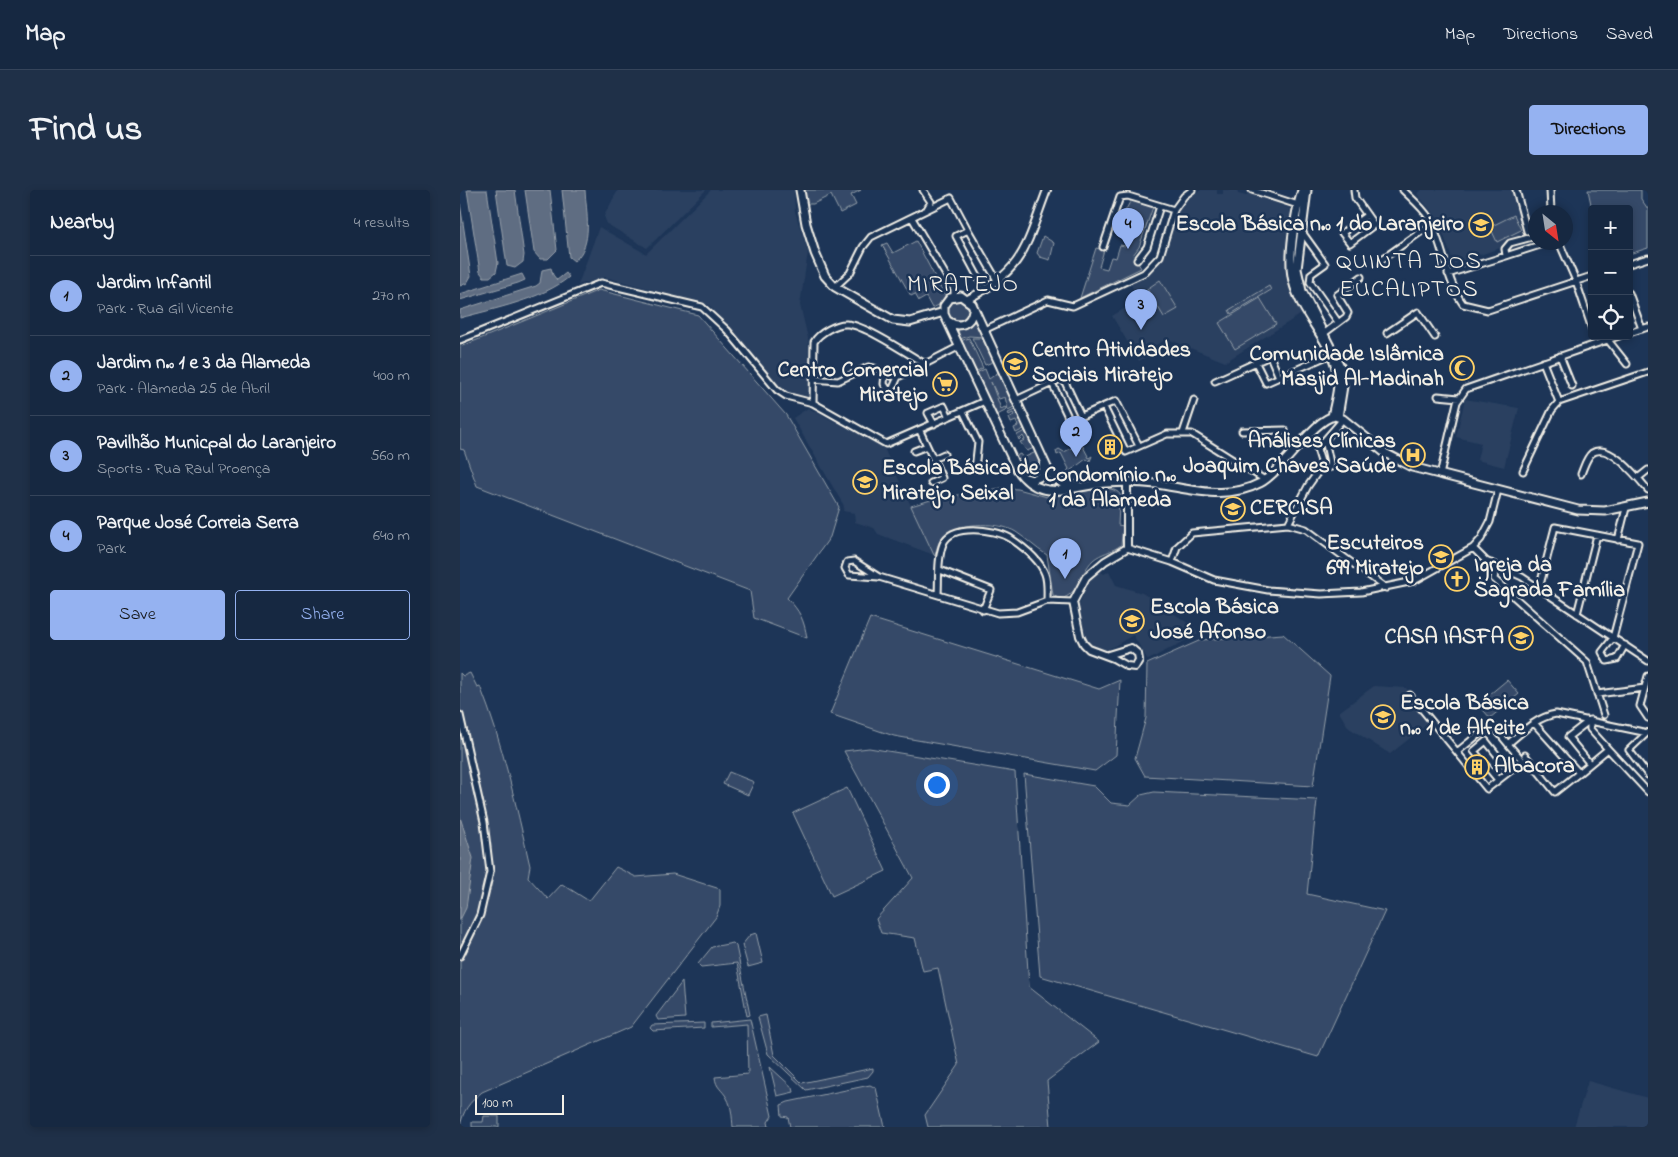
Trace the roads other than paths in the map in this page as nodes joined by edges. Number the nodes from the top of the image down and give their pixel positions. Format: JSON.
{"nodes":[{"id":1,"x":800,"y":190,"type":"edge"},
{"id":2,"x":923,"y":190,"type":"edge"},
{"id":3,"x":1047,"y":190,"type":"edge"},
{"id":4,"x":1192,"y":190,"type":"edge"},
{"id":5,"x":1252,"y":190,"type":"edge"},
{"id":6,"x":1302,"y":190,"type":"edge"},
{"id":7,"x":1307,"y":190,"type":"edge"},
{"id":8,"x":1354,"y":190,"type":"edge"},
{"id":9,"x":1403,"y":190,"type":"edge"},
{"id":10,"x":1516,"y":190,"type":"edge"},
{"id":11,"x":1550,"y":190,"type":"edge"},
{"id":12,"x":1551,"y":205,"type":"edge"},
{"id":13,"x":1160,"y":206,"type":"junction"},
{"id":14,"x":1301,"y":206,"type":"junction"},
{"id":15,"x":927,"y":209,"type":"junction"},
{"id":16,"x":1174,"y":210,"type":"junction"},
{"id":17,"x":1367,"y":215,"type":"junction"},
{"id":18,"x":912,"y":218,"type":"junction"},
{"id":19,"x":1433,"y":227,"type":"junction"},
{"id":20,"x":968,"y":230,"type":"junction"},
{"id":21,"x":1300,"y":230,"type":"junction"},
{"id":22,"x":1527,"y":231,"type":"dead end"},
{"id":23,"x":1528,"y":238,"type":"edge"},
{"id":24,"x":1103,"y":247,"type":"dead end"},
{"id":25,"x":1528,"y":249,"type":"edge"},
{"id":26,"x":1562,"y":250,"type":"edge"},
{"id":27,"x":1506,"y":256,"type":"junction"},
{"id":28,"x":1648,"y":258,"type":"edge"},
{"id":29,"x":1137,"y":260,"type":"dead end"},
{"id":30,"x":1381,"y":260,"type":"dead end"},
{"id":31,"x":1633,"y":263,"type":"edge"},
{"id":32,"x":1448,"y":274,"type":"junction"},
{"id":33,"x":1588,"y":277,"type":"edge"},
{"id":34,"x":1362,"y":278,"type":"dead end"},
{"id":35,"x":1576,"y":281,"type":"junction"},
{"id":36,"x":998,"y":282,"type":"junction"},
{"id":37,"x":835,"y":287,"type":"junction"},
{"id":38,"x":986,"y":290,"type":"junction"},
{"id":39,"x":1630,"y":295,"type":"edge"},
{"id":40,"x":954,"y":296,"type":"junction"},
{"id":41,"x":968,"y":299,"type":"junction"},
{"id":42,"x":973,"y":310,"type":"junction"},
{"id":43,"x":944,"y":312,"type":"junction"},
{"id":44,"x":1588,"y":317,"type":"edge"},
{"id":45,"x":948,"y":320,"type":"junction"},
{"id":46,"x":1338,"y":322,"type":"junction"},
{"id":47,"x":1648,"y":327,"type":"edge"},
{"id":48,"x":1642,"y":329,"type":"junction"},
{"id":49,"x":984,"y":330,"type":"junction"},
{"id":50,"x":1633,"y":332,"type":"edge"},
{"id":51,"x":1387,"y":333,"type":"dead end"},
{"id":52,"x":1322,"y":335,"type":"junction"},
{"id":53,"x":1435,"y":336,"type":"dead end"},
{"id":54,"x":460,"y":340,"type":"edge"},
{"id":55,"x":1596,"y":340,"type":"edge"},
{"id":56,"x":1608,"y":340,"type":"joint"},
{"id":57,"x":1597,"y":344,"type":"junction"},
{"id":58,"x":960,"y":346,"type":"junction"},
{"id":59,"x":1332,"y":354,"type":"junction"},
{"id":60,"x":1560,"y":356,"type":"junction"},
{"id":61,"x":1256,"y":362,"type":"junction"},
{"id":62,"x":1543,"y":362,"type":"junction"},
{"id":63,"x":925,"y":364,"type":"junction"},
{"id":64,"x":1627,"y":364,"type":"dead end"},
{"id":65,"x":1648,"y":372,"type":"edge"},
{"id":66,"x":885,"y":374,"type":"junction"},
{"id":67,"x":898,"y":377,"type":"junction"},
{"id":68,"x":1279,"y":377,"type":"junction"},
{"id":69,"x":813,"y":379,"type":"junction"},
{"id":70,"x":1215,"y":381,"type":"dead end"},
{"id":71,"x":1052,"y":383,"type":"junction"},
{"id":72,"x":1572,"y":386,"type":"dead end"},
{"id":73,"x":1438,"y":396,"type":"dead end"},
{"id":74,"x":1458,"y":398,"type":"junction"},
{"id":75,"x":1016,"y":400,"type":"junction"},
{"id":76,"x":1194,"y":400,"type":"dead end"},
{"id":77,"x":985,"y":401,"type":"junction"},
{"id":78,"x":1559,"y":402,"type":"junction"},
{"id":79,"x":813,"y":403,"type":"junction"},
{"id":80,"x":1104,"y":406,"type":"junction"},
{"id":81,"x":963,"y":410,"type":"junction"},
{"id":82,"x":1081,"y":416,"type":"junction"},
{"id":83,"x":950,"y":417,"type":"junction"},
{"id":84,"x":1338,"y":418,"type":"junction"},
{"id":85,"x":934,"y":424,"type":"junction"},
{"id":86,"x":1285,"y":430,"type":"dead end"},
{"id":87,"x":920,"y":431,"type":"junction"},
{"id":88,"x":1242,"y":431,"type":"dead end"},
{"id":89,"x":1183,"y":432,"type":"junction"},
{"id":90,"x":1325,"y":440,"type":"junction"},
{"id":91,"x":927,"y":446,"type":"junction"},
{"id":92,"x":1139,"y":446,"type":"junction"},
{"id":93,"x":914,"y":451,"type":"dead end"},
{"id":94,"x":944,"y":454,"type":"dead end"},
{"id":95,"x":933,"y":459,"type":"junction"},
{"id":96,"x":1044,"y":462,"type":"junction"},
{"id":97,"x":1323,"y":468,"type":"junction"},
{"id":98,"x":975,"y":469,"type":"dead end"},
{"id":99,"x":1648,"y":470,"type":"edge"},
{"id":100,"x":1524,"y":471,"type":"dead end"},
{"id":101,"x":1580,"y":474,"type":"dead end"},
{"id":102,"x":1021,"y":475,"type":"junction"},
{"id":103,"x":1440,"y":475,"type":"junction"},
{"id":104,"x":1638,"y":478,"type":"junction"},
{"id":105,"x":1265,"y":480,"type":"junction"},
{"id":106,"x":931,"y":483,"type":"dead end"},
{"id":107,"x":1127,"y":483,"type":"junction"},
{"id":108,"x":1079,"y":486,"type":"junction"},
{"id":109,"x":1498,"y":490,"type":"junction"},
{"id":110,"x":1648,"y":490,"type":"edge"},
{"id":111,"x":1648,"y":502,"type":"edge"},
{"id":112,"x":1626,"y":508,"type":"junction"},
{"id":113,"x":1288,"y":524,"type":"junction"},
{"id":114,"x":1597,"y":535,"type":"junction"},
{"id":115,"x":1618,"y":540,"type":"junction"},
{"id":116,"x":1127,"y":548,"type":"junction"},
{"id":117,"x":1471,"y":549,"type":"junction"},
{"id":118,"x":1172,"y":562,"type":"junction"},
{"id":119,"x":1491,"y":563,"type":"junction"},
{"id":120,"x":940,"y":570,"type":"junction"},
{"id":121,"x":879,"y":577,"type":"junction"},
{"id":122,"x":1386,"y":588,"type":"junction"},
{"id":123,"x":1539,"y":589,"type":"junction"},
{"id":124,"x":938,"y":594,"type":"junction"},
{"id":125,"x":1047,"y":600,"type":"junction"},
{"id":126,"x":1073,"y":602,"type":"junction"},
{"id":127,"x":983,"y":610,"type":"junction"},
{"id":128,"x":1577,"y":614,"type":"junction"},
{"id":129,"x":1613,"y":638,"type":"junction"},
{"id":130,"x":1624,"y":645,"type":"junction"},
{"id":131,"x":1108,"y":655,"type":"dead end"},
{"id":132,"x":1648,"y":661,"type":"edge"},
{"id":133,"x":1648,"y":676,"type":"edge"},
{"id":134,"x":1645,"y":688,"type":"junction"},
{"id":135,"x":1597,"y":694,"type":"junction"},
{"id":136,"x":1410,"y":696,"type":"dead end"},
{"id":137,"x":1604,"y":715,"type":"dead end"},
{"id":138,"x":460,"y":716,"type":"edge"},
{"id":139,"x":1648,"y":718,"type":"edge"},
{"id":140,"x":1590,"y":720,"type":"junction"},
{"id":141,"x":1534,"y":723,"type":"junction"},
{"id":142,"x":1648,"y":733,"type":"edge"},
{"id":143,"x":1508,"y":744,"type":"junction"},
{"id":144,"x":1608,"y":749,"type":"junction"},
{"id":145,"x":1457,"y":752,"type":"junction"},
{"id":146,"x":1525,"y":755,"type":"dead end"},
{"id":147,"x":1590,"y":764,"type":"junction"},
{"id":148,"x":1510,"y":771,"type":"junction"},
{"id":149,"x":1579,"y":773,"type":"junction"},
{"id":150,"x":1648,"y":775,"type":"edge"},
{"id":151,"x":1498,"y":780,"type":"junction"},
{"id":152,"x":1648,"y":792,"type":"edge"},
{"id":153,"x":460,"y":956,"type":"edge"}],
"edges":[{"from":1,"to":37,"type":"main road"},
{"from":2,"to":15,"type":"street"},
{"from":3,"to":36,"type":"street"},
{"from":4,"to":16,"type":"street"},
{"from":5,"to":14,"type":"street"},
{"from":6,"to":14,"type":"main road"},
{"from":7,"to":14,"type":"main road"},
{"from":8,"to":17,"type":"street"},
{"from":9,"to":19,"type":"street"},
{"from":10,"to":22,"type":"street"},
{"from":11,"to":12,"type":"street"},
{"from":13,"to":16,"type":"street"},
{"from":13,"to":24,"type":"street"},
{"from":13,"to":29,"type":"street"},
{"from":14,"to":21,"type":"main road"},
{"from":14,"to":52,"type":"main road"},
{"from":15,"to":18,"type":"street"},
{"from":15,"to":20,"type":"street"},
{"from":16,"to":49,"type":"street"},
{"from":17,"to":17,"type":"street"},
{"from":18,"to":37,"type":"street"},
{"from":18,"to":40,"type":"street"},
{"from":19,"to":30,"type":"street"},
{"from":19,"to":32,"type":"street"},
{"from":20,"to":36,"type":"street"},
{"from":20,"to":38,"type":"street"},
{"from":21,"to":46,"type":"street"},
{"from":21,"to":52,"type":"main road"},
{"from":23,"to":27,"type":"street"},
{"from":25,"to":27,"type":"street"},
{"from":26,"to":35,"type":"street"},
{"from":27,"to":32,"type":"street"},
{"from":28,"to":31,"type":"street"},
{"from":32,"to":35,"type":"street"},
{"from":33,"to":35,"type":"street"},
{"from":34,"to":46,"type":"street"},
{"from":35,"to":44,"type":"street"},
{"from":36,"to":38,"type":"street"},
{"from":37,"to":43,"type":"main road"},
{"from":38,"to":41,"type":"street"},
{"from":39,"to":48,"type":"street"},
{"from":40,"to":41,"type":"main road"},
{"from":40,"to":43,"type":"main road"},
{"from":41,"to":42,"type":"main road"},
{"from":42,"to":45,"type":"main road"},
{"from":42,"to":49,"type":"main road"},
{"from":43,"to":45,"type":"main road"},
{"from":45,"to":58,"type":"main road"},
{"from":46,"to":52,"type":"street"},
{"from":47,"to":48,"type":"street"},
{"from":48,"to":50,"type":"street"},
{"from":49,"to":75,"type":"main road"},
{"from":51,"to":53,"type":"street"},
{"from":52,"to":59,"type":"main road"},
{"from":54,"to":79,"type":"street"},
{"from":55,"to":57,"type":"street"},
{"from":56,"to":57,"type":"street"},
{"from":56,"to":64,"type":"street"},
{"from":57,"to":60,"type":"street"},
{"from":58,"to":63,"type":"street"},
{"from":58,"to":77,"type":"main road"},
{"from":59,"to":68,"type":"street"},
{"from":59,"to":84,"type":"main road"},
{"from":60,"to":62,"type":"street"},
{"from":60,"to":72,"type":"street"},
{"from":61,"to":68,"type":"street"},
{"from":61,"to":68,"type":"street"},
{"from":61,"to":70,"type":"street"},
{"from":62,"to":74,"type":"street"},
{"from":62,"to":78,"type":"street"},
{"from":63,"to":67,"type":"street"},
{"from":63,"to":69,"type":"street"},
{"from":65,"to":78,"type":"street"},
{"from":66,"to":67,"type":"street"},
{"from":66,"to":67,"type":"street"},
{"from":66,"to":69,"type":"street"},
{"from":69,"to":79,"type":"street"},
{"from":71,"to":75,"type":"street"},
{"from":71,"to":82,"type":"street"},
{"from":71,"to":82,"type":"street"},
{"from":73,"to":74,"type":"street"},
{"from":74,"to":103,"type":"street"},
{"from":75,"to":96,"type":"main road"},
{"from":76,"to":89,"type":"street"},
{"from":77,"to":81,"type":"street"},
{"from":77,"to":102,"type":"main road"},
{"from":78,"to":100,"type":"street"},
{"from":79,"to":87,"type":"street"},
{"from":80,"to":82,"type":"street"},
{"from":80,"to":92,"type":"street"},
{"from":80,"to":92,"type":"street"},
{"from":81,"to":83,"type":"street"},
{"from":81,"to":98,"type":"street"},
{"from":83,"to":85,"type":"street"},
{"from":83,"to":85,"type":"street"},
{"from":84,"to":90,"type":"street"},
{"from":84,"to":103,"type":"main road"},
{"from":84,"to":105,"type":"main road"},
{"from":85,"to":87,"type":"street"},
{"from":86,"to":88,"type":"street"},
{"from":87,"to":91,"type":"street"},
{"from":89,"to":92,"type":"street"},
{"from":89,"to":105,"type":"street"},
{"from":90,"to":97,"type":"street"},
{"from":90,"to":97,"type":"street"},
{"from":91,"to":93,"type":"street"},
{"from":91,"to":95,"type":"street"},
{"from":94,"to":95,"type":"street"},
{"from":95,"to":106,"type":"street"},
{"from":96,"to":102,"type":"main road"},
{"from":96,"to":108,"type":"main road"},
{"from":97,"to":113,"type":"street"},
{"from":99,"to":104,"type":"street"},
{"from":101,"to":104,"type":"street"},
{"from":102,"to":108,"type":"main road"},
{"from":103,"to":109,"type":"main road"},
{"from":104,"to":110,"type":"street"},
{"from":105,"to":107,"type":"main road"},
{"from":107,"to":108,"type":"main road"},
{"from":107,"to":116,"type":"street"},
{"from":109,"to":112,"type":"main road"},
{"from":109,"to":117,"type":"street"},
{"from":111,"to":112,"type":"main road"},
{"from":112,"to":115,"type":"street"},
{"from":113,"to":118,"type":"street"},
{"from":113,"to":122,"type":"street"},
{"from":114,"to":115,"type":"street"},
{"from":114,"to":123,"type":"street"},
{"from":114,"to":128,"type":"street"},
{"from":115,"to":129,"type":"street"},
{"from":116,"to":118,"type":"street"},
{"from":116,"to":126,"type":"street"},
{"from":117,"to":119,"type":"street"},
{"from":117,"to":122,"type":"street"},
{"from":118,"to":122,"type":"street"},
{"from":119,"to":123,"type":"street"},
{"from":119,"to":135,"type":"street"},
{"from":120,"to":124,"type":"street"},
{"from":120,"to":125,"type":"street"},
{"from":120,"to":127,"type":"street"},
{"from":121,"to":121,"type":"street"},
{"from":121,"to":124,"type":"street"},
{"from":123,"to":128,"type":"street"},
{"from":124,"to":127,"type":"street"},
{"from":125,"to":126,"type":"street"},
{"from":125,"to":127,"type":"street"},
{"from":126,"to":131,"type":"street"},
{"from":128,"to":129,"type":"street"},
{"from":129,"to":130,"type":"street"},
{"from":129,"to":130,"type":"street"},
{"from":130,"to":132,"type":"street"},
{"from":133,"to":134,"type":"street"},
{"from":134,"to":135,"type":"street"},
{"from":134,"to":139,"type":"street"},
{"from":135,"to":137,"type":"street"},
{"from":136,"to":145,"type":"street"},
{"from":138,"to":153,"type":"street"},
{"from":140,"to":141,"type":"street"},
{"from":140,"to":142,"type":"street"},
{"from":140,"to":144,"type":"street"},
{"from":140,"to":147,"type":"street"},
{"from":141,"to":143,"type":"street"},
{"from":141,"to":149,"type":"street"},
{"from":142,"to":150,"type":"street"},
{"from":143,"to":145,"type":"street"},
{"from":143,"to":148,"type":"street"},
{"from":144,"to":147,"type":"street"},
{"from":144,"to":152,"type":"street"},
{"from":145,"to":151,"type":"street"},
{"from":146,"to":149,"type":"street"},
{"from":147,"to":149,"type":"street"},
{"from":148,"to":151,"type":"street"},
{"from":148,"to":151,"type":"street"}]}
